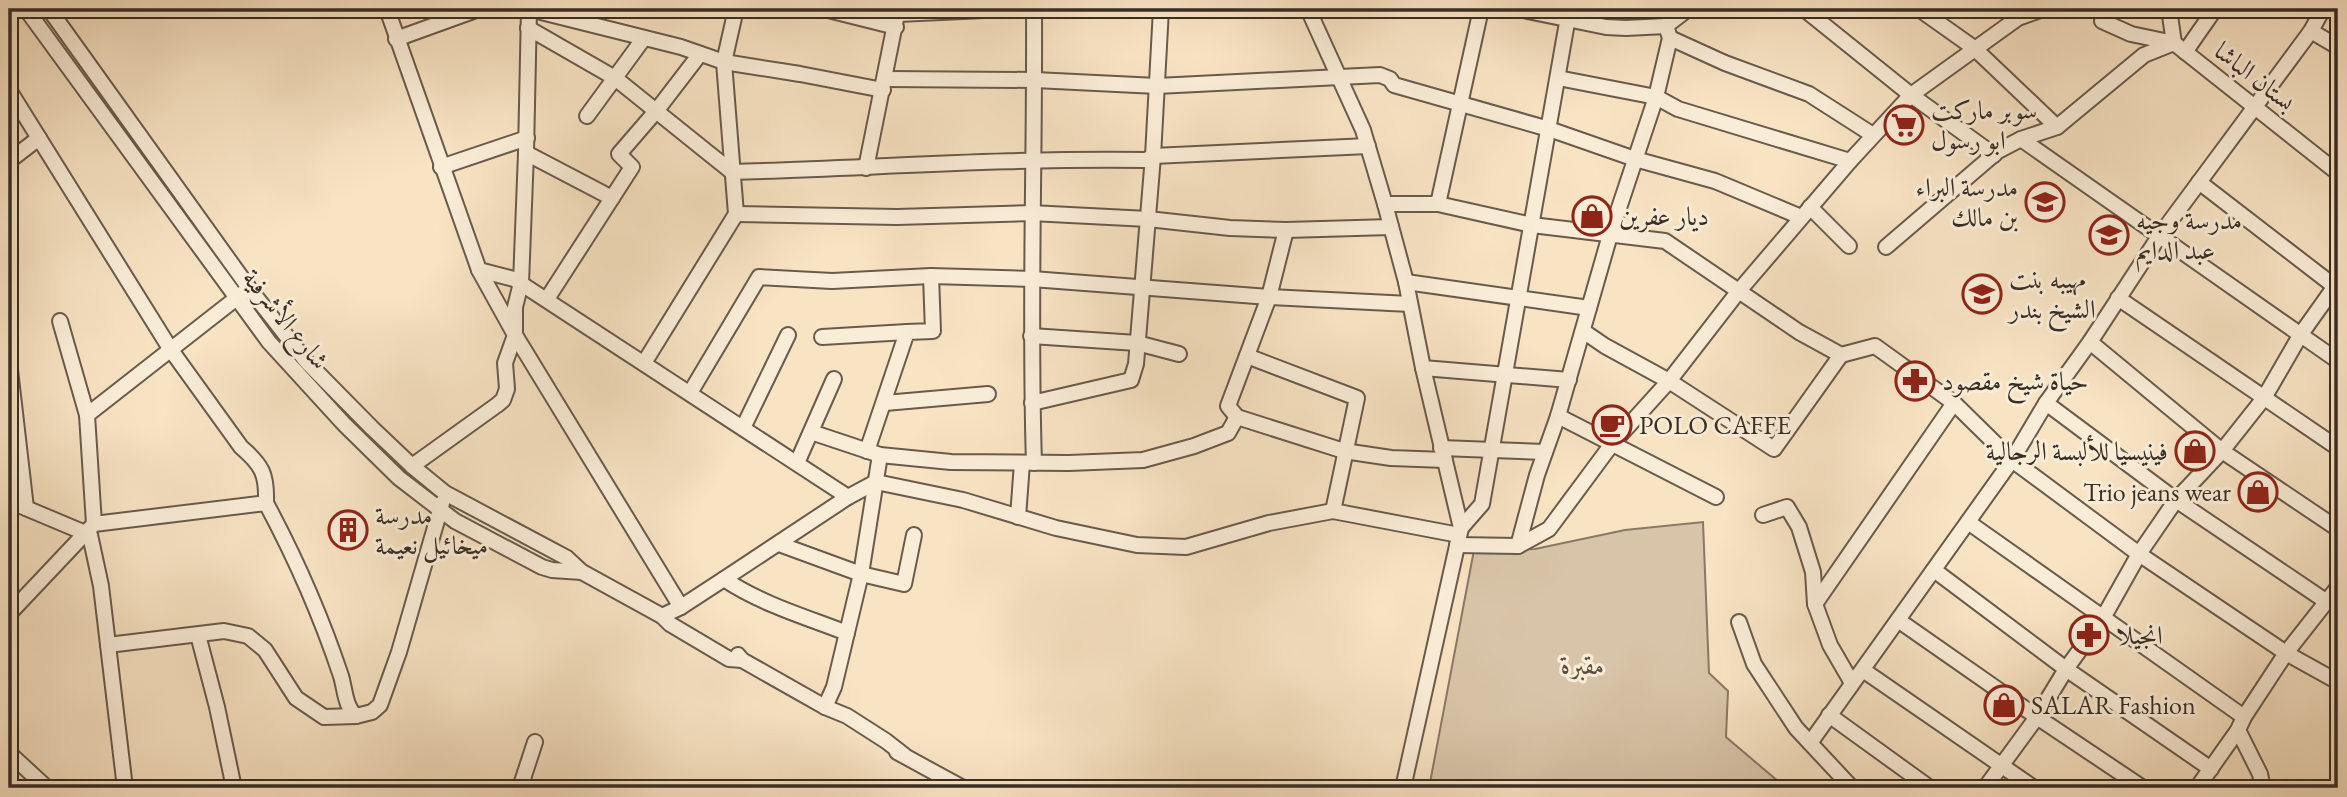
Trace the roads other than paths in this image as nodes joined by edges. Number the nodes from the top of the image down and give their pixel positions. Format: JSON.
{"nodes":[{"id":1,"x":26,"y":9,"type":"edge"},
{"id":2,"x":49,"y":9,"type":"edge"},
{"id":3,"x":387,"y":9,"type":"edge"},
{"id":4,"x":479,"y":9,"type":"edge"},
{"id":5,"x":528,"y":9,"type":"edge"},
{"id":6,"x":736,"y":9,"type":"edge"},
{"id":7,"x":824,"y":9,"type":"edge"},
{"id":8,"x":1006,"y":9,"type":"edge"},
{"id":9,"x":1034,"y":9,"type":"edge"},
{"id":10,"x":1161,"y":9,"type":"edge"},
{"id":11,"x":1308,"y":9,"type":"edge"},
{"id":12,"x":1481,"y":9,"type":"edge"},
{"id":13,"x":1518,"y":9,"type":"edge"},
{"id":14,"x":1688,"y":9,"type":"edge"},
{"id":15,"x":1804,"y":9,"type":"edge"},
{"id":16,"x":1919,"y":9,"type":"edge"},
{"id":17,"x":2043,"y":9,"type":"edge"},
{"id":18,"x":2169,"y":9,"type":"edge"},
{"id":19,"x":2216,"y":9,"type":"edge"},
{"id":20,"x":2323,"y":9,"type":"edge"},
{"id":21,"x":2014,"y":14,"type":"edge"},
{"id":22,"x":897,"y":17,"type":"edge"},
{"id":23,"x":1568,"y":17,"type":"junction"},
{"id":24,"x":2102,"y":21,"type":"dead end"},
{"id":25,"x":528,"y":28,"type":"junction"},
{"id":26,"x":2311,"y":31,"type":"junction"},
{"id":27,"x":1668,"y":32,"type":"junction"},
{"id":28,"x":644,"y":38,"type":"junction"},
{"id":29,"x":396,"y":39,"type":"junction"},
{"id":30,"x":2180,"y":47,"type":"junction"},
{"id":31,"x":2338,"y":47,"type":"edge"},
{"id":32,"x":1973,"y":48,"type":"junction"},
{"id":33,"x":700,"y":54,"type":"junction"},
{"id":34,"x":724,"y":62,"type":"junction"},
{"id":35,"x":1338,"y":77,"type":"junction"},
{"id":36,"x":615,"y":78,"type":"junction"},
{"id":37,"x":1558,"y":78,"type":"junction"},
{"id":38,"x":1035,"y":80,"type":"junction"},
{"id":39,"x":884,"y":85,"type":"junction"},
{"id":40,"x":1157,"y":86,"type":"junction"},
{"id":41,"x":9,"y":90,"type":"edge"},
{"id":42,"x":1911,"y":95,"type":"junction"},
{"id":43,"x":1656,"y":97,"type":"junction"},
{"id":44,"x":1460,"y":103,"type":"junction"},
{"id":45,"x":2254,"y":107,"type":"junction"},
{"id":46,"x":657,"y":110,"type":"junction"},
{"id":47,"x":587,"y":116,"type":"dead end"},
{"id":48,"x":2057,"y":127,"type":"junction"},
{"id":49,"x":1549,"y":129,"type":"junction"},
{"id":50,"x":1873,"y":135,"type":"junction"},
{"id":51,"x":39,"y":138,"type":"junction"},
{"id":52,"x":2021,"y":139,"type":"junction"},
{"id":53,"x":527,"y":145,"type":"junction"},
{"id":54,"x":1368,"y":146,"type":"junction"},
{"id":55,"x":1994,"y":155,"type":"junction"},
{"id":56,"x":1153,"y":156,"type":"junction"},
{"id":57,"x":1635,"y":159,"type":"junction"},
{"id":58,"x":1034,"y":160,"type":"junction"},
{"id":59,"x":9,"y":161,"type":"edge"},
{"id":60,"x":1850,"y":161,"type":"junction"},
{"id":61,"x":441,"y":167,"type":"junction"},
{"id":62,"x":866,"y":168,"type":"junction"},
{"id":63,"x":732,"y":172,"type":"junction"},
{"id":64,"x":2338,"y":173,"type":"edge"},
{"id":65,"x":2199,"y":182,"type":"junction"},
{"id":66,"x":612,"y":198,"type":"junction"},
{"id":67,"x":1385,"y":204,"type":"junction"},
{"id":68,"x":1438,"y":204,"type":"junction"},
{"id":69,"x":1806,"y":212,"type":"junction"},
{"id":70,"x":1031,"y":213,"type":"junction"},
{"id":71,"x":736,"y":214,"type":"junction"},
{"id":72,"x":1148,"y":219,"type":"junction"},
{"id":73,"x":1532,"y":225,"type":"junction"},
{"id":74,"x":1391,"y":227,"type":"junction"},
{"id":75,"x":1286,"y":230,"type":"junction"},
{"id":76,"x":1610,"y":235,"type":"junction"},
{"id":77,"x":2160,"y":235,"type":"junction"},
{"id":78,"x":1849,"y":246,"type":"dead end"},
{"id":79,"x":1886,"y":247,"type":"dead end"},
{"id":80,"x":479,"y":270,"type":"junction"},
{"id":81,"x":931,"y":276,"type":"junction"},
{"id":82,"x":1032,"y":279,"type":"junction"},
{"id":83,"x":1406,"y":282,"type":"junction"},
{"id":84,"x":521,"y":283,"type":"junction"},
{"id":85,"x":1142,"y":286,"type":"junction"},
{"id":86,"x":2337,"y":286,"type":"edge"},
{"id":87,"x":249,"y":288,"type":"junction"},
{"id":88,"x":1738,"y":292,"type":"junction"},
{"id":89,"x":1269,"y":297,"type":"junction"},
{"id":90,"x":1519,"y":297,"type":"junction"},
{"id":91,"x":2118,"y":298,"type":"junction"},
{"id":92,"x":236,"y":299,"type":"junction"},
{"id":93,"x":547,"y":299,"type":"junction"},
{"id":94,"x":1410,"y":304,"type":"junction"},
{"id":95,"x":1589,"y":308,"type":"junction"},
{"id":96,"x":60,"y":321,"type":"dead end"},
{"id":97,"x":1583,"y":331,"type":"junction"},
{"id":98,"x":906,"y":332,"type":"junction"},
{"id":99,"x":2301,"y":334,"type":"junction"},
{"id":100,"x":514,"y":335,"type":"junction"},
{"id":101,"x":788,"y":335,"type":"dead end"},
{"id":102,"x":1031,"y":336,"type":"junction"},
{"id":103,"x":822,"y":337,"type":"dead end"},
{"id":104,"x":2090,"y":342,"type":"junction"},
{"id":105,"x":1138,"y":343,"type":"junction"},
{"id":106,"x":171,"y":350,"type":"junction"},
{"id":107,"x":1179,"y":354,"type":"dead end"},
{"id":108,"x":1841,"y":355,"type":"junction"},
{"id":109,"x":1247,"y":356,"type":"junction"},
{"id":110,"x":9,"y":361,"type":"edge"},
{"id":111,"x":2338,"y":361,"type":"edge"},
{"id":112,"x":644,"y":363,"type":"junction"},
{"id":113,"x":1423,"y":368,"type":"junction"},
{"id":114,"x":1505,"y":374,"type":"junction"},
{"id":115,"x":834,"y":379,"type":"dead end"},
{"id":116,"x":1569,"y":380,"type":"junction"},
{"id":117,"x":1669,"y":382,"type":"junction"},
{"id":118,"x":690,"y":393,"type":"junction"},
{"id":119,"x":988,"y":394,"type":"dead end"},
{"id":120,"x":2264,"y":398,"type":"junction"},
{"id":121,"x":884,"y":403,"type":"junction"},
{"id":122,"x":1032,"y":403,"type":"junction"},
{"id":123,"x":1954,"y":403,"type":"junction"},
{"id":124,"x":2046,"y":403,"type":"junction"},
{"id":125,"x":87,"y":415,"type":"junction"},
{"id":126,"x":1558,"y":416,"type":"junction"},
{"id":127,"x":1237,"y":417,"type":"junction"},
{"id":128,"x":743,"y":428,"type":"junction"},
{"id":129,"x":811,"y":432,"type":"junction"},
{"id":130,"x":1612,"y":444,"type":"junction"},
{"id":131,"x":2338,"y":448,"type":"edge"},
{"id":132,"x":1492,"y":449,"type":"junction"},
{"id":133,"x":1345,"y":451,"type":"junction"},
{"id":134,"x":2222,"y":451,"type":"junction"},
{"id":135,"x":1545,"y":452,"type":"junction"},
{"id":136,"x":873,"y":453,"type":"junction"},
{"id":137,"x":1443,"y":454,"type":"junction"},
{"id":138,"x":2012,"y":460,"type":"junction"},
{"id":139,"x":797,"y":463,"type":"junction"},
{"id":140,"x":1028,"y":463,"type":"junction"},
{"id":141,"x":412,"y":466,"type":"junction"},
{"id":142,"x":876,"y":482,"type":"junction"},
{"id":143,"x":445,"y":492,"type":"junction"},
{"id":144,"x":848,"y":497,"type":"junction"},
{"id":145,"x":1716,"y":498,"type":"dead end"},
{"id":146,"x":2176,"y":500,"type":"junction"},
{"id":147,"x":10,"y":503,"type":"edge"},
{"id":148,"x":266,"y":503,"type":"junction"},
{"id":149,"x":26,"y":509,"type":"junction"},
{"id":150,"x":440,"y":510,"type":"junction"},
{"id":151,"x":1333,"y":511,"type":"junction"},
{"id":152,"x":1763,"y":514,"type":"dead end"},
{"id":153,"x":1018,"y":517,"type":"junction"},
{"id":154,"x":1968,"y":522,"type":"junction"},
{"id":155,"x":89,"y":528,"type":"junction"},
{"id":156,"x":2338,"y":529,"type":"edge"},
{"id":157,"x":914,"y":535,"type":"dead end"},
{"id":158,"x":1459,"y":536,"type":"junction"},
{"id":159,"x":779,"y":544,"type":"junction"},
{"id":160,"x":1518,"y":546,"type":"junction"},
{"id":161,"x":2139,"y":554,"type":"junction"},
{"id":162,"x":1934,"y":570,"type":"junction"},
{"id":163,"x":582,"y":572,"type":"junction"},
{"id":164,"x":861,"y":575,"type":"junction"},
{"id":165,"x":724,"y":579,"type":"junction"},
{"id":166,"x":2338,"y":587,"type":"edge"},
{"id":167,"x":2327,"y":602,"type":"junction"},
{"id":168,"x":1815,"y":604,"type":"junction"},
{"id":169,"x":681,"y":607,"type":"junction"},
{"id":170,"x":9,"y":614,"type":"edge"},
{"id":171,"x":662,"y":616,"type":"junction"},
{"id":172,"x":2103,"y":618,"type":"junction"},
{"id":173,"x":1898,"y":620,"type":"junction"},
{"id":174,"x":1740,"y":622,"type":"dead end"},
{"id":175,"x":847,"y":633,"type":"junction"},
{"id":176,"x":198,"y":635,"type":"junction"},
{"id":177,"x":108,"y":645,"type":"junction"},
{"id":178,"x":2286,"y":653,"type":"junction"},
{"id":179,"x":2066,"y":669,"type":"junction"},
{"id":180,"x":1863,"y":670,"type":"junction"},
{"id":181,"x":2338,"y":682,"type":"edge"},
{"id":182,"x":1852,"y":683,"type":"junction"},
{"id":183,"x":825,"y":706,"type":"junction"},
{"id":184,"x":1829,"y":715,"type":"junction"},
{"id":185,"x":356,"y":716,"type":"junction"},
{"id":186,"x":2037,"y":717,"type":"junction"},
{"id":187,"x":2241,"y":723,"type":"junction"},
{"id":188,"x":535,"y":742,"type":"dead end"},
{"id":189,"x":1810,"y":743,"type":"junction"},
{"id":190,"x":9,"y":752,"type":"edge"},
{"id":191,"x":2001,"y":766,"type":"junction"},
{"id":192,"x":2211,"y":769,"type":"junction"},
{"id":193,"x":47,"y":788,"type":"edge"},
{"id":194,"x":125,"y":788,"type":"edge"},
{"id":195,"x":234,"y":788,"type":"edge"},
{"id":196,"x":520,"y":788,"type":"edge"},
{"id":197,"x":963,"y":788,"type":"edge"},
{"id":198,"x":1403,"y":788,"type":"edge"},
{"id":199,"x":1852,"y":788,"type":"edge"},
{"id":200,"x":1930,"y":788,"type":"edge"},
{"id":201,"x":1985,"y":788,"type":"edge"},
{"id":202,"x":2034,"y":788,"type":"edge"},
{"id":203,"x":2143,"y":788,"type":"edge"},
{"id":204,"x":2197,"y":788,"type":"edge"},
{"id":205,"x":2263,"y":788,"type":"edge"}],
"edges":[{"from":1,"to":92,"type":"street","name":"شارع الأشرفية"},
{"from":2,"to":87,"type":"street","name":"شارع الأشرفية"},
{"from":3,"to":29,"type":"street"},
{"from":4,"to":29,"type":"street"},
{"from":5,"to":25,"type":"street"},
{"from":5,"to":28,"type":"street"},
{"from":6,"to":34,"type":"street"},
{"from":7,"to":22,"type":"street"},
{"from":8,"to":22,"type":"street"},
{"from":9,"to":38,"type":"street"},
{"from":10,"to":40,"type":"street"},
{"from":11,"to":35,"type":"street"},
{"from":12,"to":44,"type":"street"},
{"from":13,"to":23,"type":"street"},
{"from":14,"to":27,"type":"street"},
{"from":15,"to":42,"type":"street"},
{"from":16,"to":32,"type":"street"},
{"from":17,"to":21,"type":"street"},
{"from":18,"to":30,"type":"street"},
{"from":19,"to":30,"type":"street"},
{"from":20,"to":26,"type":"street"},
{"from":21,"to":32,"type":"street"},
{"from":22,"to":39,"type":"street"},
{"from":23,"to":27,"type":"street"},
{"from":23,"to":37,"type":"street"},
{"from":24,"to":30,"type":"street"},
{"from":25,"to":36,"type":"street"},
{"from":25,"to":53,"type":"street"},
{"from":26,"to":31,"type":"street"},
{"from":26,"to":45,"type":"street"},
{"from":27,"to":43,"type":"street"},
{"from":27,"to":50,"type":"street"},
{"from":28,"to":33,"type":"street"},
{"from":28,"to":36,"type":"street"},
{"from":29,"to":61,"type":"street"},
{"from":30,"to":45,"type":"street","name":"بستان الباشا"},
{"from":30,"to":48,"type":"street"},
{"from":32,"to":42,"type":"street"},
{"from":32,"to":48,"type":"street"},
{"from":33,"to":34,"type":"street"},
{"from":33,"to":46,"type":"street"},
{"from":34,"to":39,"type":"street"},
{"from":34,"to":63,"type":"street"},
{"from":35,"to":40,"type":"street"},
{"from":35,"to":44,"type":"street"},
{"from":35,"to":54,"type":"street"},
{"from":36,"to":46,"type":"street"},
{"from":36,"to":47,"type":"street"},
{"from":37,"to":43,"type":"street"},
{"from":37,"to":49,"type":"street"},
{"from":38,"to":39,"type":"street"},
{"from":38,"to":40,"type":"street"},
{"from":38,"to":58,"type":"street"},
{"from":39,"to":62,"type":"street"},
{"from":40,"to":56,"type":"street"},
{"from":41,"to":51,"type":"street"},
{"from":42,"to":50,"type":"street"},
{"from":42,"to":55,"type":"street"},
{"from":43,"to":57,"type":"street"},
{"from":43,"to":60,"type":"street"},
{"from":44,"to":49,"type":"street"},
{"from":44,"to":68,"type":"street"},
{"from":45,"to":64,"type":"street","name":"بستان الباشا"},
{"from":45,"to":65,"type":"street"},
{"from":46,"to":63,"type":"street"},
{"from":46,"to":66,"type":"street"},
{"from":48,"to":52,"type":"street"},
{"from":49,"to":57,"type":"street"},
{"from":49,"to":73,"type":"street"},
{"from":50,"to":60,"type":"street"},
{"from":51,"to":59,"type":"street"},
{"from":51,"to":106,"type":"street"},
{"from":52,"to":55,"type":"street"},
{"from":52,"to":77,"type":"street"},
{"from":53,"to":61,"type":"street"},
{"from":53,"to":66,"type":"street"},
{"from":53,"to":84,"type":"street"},
{"from":54,"to":56,"type":"street"},
{"from":54,"to":67,"type":"street"},
{"from":55,"to":79,"type":"street"},
{"from":56,"to":58,"type":"street"},
{"from":56,"to":72,"type":"street"},
{"from":57,"to":69,"type":"street"},
{"from":57,"to":76,"type":"street"},
{"from":58,"to":62,"type":"street"},
{"from":58,"to":70,"type":"street"},
{"from":60,"to":69,"type":"street"},
{"from":61,"to":80,"type":"street"},
{"from":62,"to":63,"type":"street"},
{"from":63,"to":71,"type":"street"},
{"from":65,"to":77,"type":"street"},
{"from":65,"to":86,"type":"street"},
{"from":66,"to":93,"type":"street"},
{"from":67,"to":68,"type":"street"},
{"from":67,"to":74,"type":"street"},
{"from":68,"to":73,"type":"street"},
{"from":69,"to":78,"type":"street"},
{"from":69,"to":88,"type":"street"},
{"from":70,"to":71,"type":"street"},
{"from":70,"to":72,"type":"street"},
{"from":70,"to":82,"type":"street"},
{"from":71,"to":112,"type":"street"},
{"from":72,"to":75,"type":"street"},
{"from":72,"to":85,"type":"street"},
{"from":73,"to":76,"type":"street"},
{"from":73,"to":90,"type":"street"},
{"from":74,"to":75,"type":"street"},
{"from":74,"to":83,"type":"street"},
{"from":75,"to":89,"type":"street"},
{"from":76,"to":88,"type":"street"},
{"from":76,"to":95,"type":"street"},
{"from":77,"to":91,"type":"street"},
{"from":77,"to":99,"type":"street"},
{"from":80,"to":84,"type":"street"},
{"from":80,"to":100,"type":"street"},
{"from":81,"to":82,"type":"street"},
{"from":81,"to":98,"type":"street"},
{"from":81,"to":118,"type":"street"},
{"from":82,"to":85,"type":"street"},
{"from":82,"to":102,"type":"street"},
{"from":83,"to":90,"type":"street"},
{"from":83,"to":94,"type":"street"},
{"from":84,"to":93,"type":"street"},
{"from":84,"to":100,"type":"street"},
{"from":85,"to":89,"type":"street"},
{"from":85,"to":105,"type":"street"},
{"from":86,"to":99,"type":"street"},
{"from":87,"to":92,"type":"street"},
{"from":87,"to":141,"type":"street","name":"شارع الأشرفية"},
{"from":88,"to":108,"type":"street"},
{"from":88,"to":117,"type":"street"},
{"from":89,"to":94,"type":"street"},
{"from":89,"to":109,"type":"street"},
{"from":90,"to":95,"type":"street"},
{"from":90,"to":114,"type":"street"},
{"from":91,"to":104,"type":"street"},
{"from":91,"to":120,"type":"street"},
{"from":92,"to":106,"type":"street"},
{"from":92,"to":150,"type":"street","name":"شارع الأشرفية"},
{"from":93,"to":112,"type":"street"},
{"from":94,"to":113,"type":"street"},
{"from":95,"to":97,"type":"street"},
{"from":96,"to":125,"type":"street"},
{"from":97,"to":116,"type":"street"},
{"from":97,"to":117,"type":"street"},
{"from":98,"to":103,"type":"street"},
{"from":98,"to":121,"type":"street"},
{"from":99,"to":111,"type":"street"},
{"from":99,"to":120,"type":"street"},
{"from":100,"to":141,"type":"street"},
{"from":100,"to":169,"type":"street"},
{"from":101,"to":128,"type":"street"},
{"from":102,"to":105,"type":"street"},
{"from":102,"to":122,"type":"street"},
{"from":104,"to":124,"type":"street"},
{"from":104,"to":134,"type":"street"},
{"from":105,"to":107,"type":"street"},
{"from":105,"to":122,"type":"street"},
{"from":106,"to":125,"type":"street"},
{"from":106,"to":148,"type":"street"},
{"from":108,"to":117,"type":"street"},
{"from":108,"to":123,"type":"street"},
{"from":109,"to":127,"type":"street"},
{"from":109,"to":133,"type":"street"},
{"from":110,"to":149,"type":"street"},
{"from":112,"to":118,"type":"street"},
{"from":113,"to":114,"type":"street"},
{"from":113,"to":137,"type":"street"},
{"from":114,"to":116,"type":"street"},
{"from":114,"to":132,"type":"street"},
{"from":115,"to":129,"type":"street"},
{"from":116,"to":126,"type":"street"},
{"from":117,"to":130,"type":"street"},
{"from":118,"to":128,"type":"street"},
{"from":119,"to":121,"type":"street"},
{"from":120,"to":131,"type":"street"},
{"from":120,"to":134,"type":"street"},
{"from":121,"to":136,"type":"street"},
{"from":122,"to":140,"type":"street"},
{"from":123,"to":138,"type":"street"},
{"from":123,"to":168,"type":"street"},
{"from":124,"to":138,"type":"street"},
{"from":124,"to":146,"type":"street"},
{"from":125,"to":155,"type":"street"},
{"from":126,"to":130,"type":"street"},
{"from":126,"to":135,"type":"street"},
{"from":127,"to":133,"type":"street"},
{"from":127,"to":140,"type":"street"},
{"from":128,"to":139,"type":"street"},
{"from":129,"to":136,"type":"street"},
{"from":129,"to":139,"type":"street"},
{"from":130,"to":145,"type":"street"},
{"from":130,"to":160,"type":"street"},
{"from":132,"to":135,"type":"street"},
{"from":132,"to":137,"type":"street"},
{"from":132,"to":158,"type":"street"},
{"from":133,"to":137,"type":"street"},
{"from":133,"to":151,"type":"street"},
{"from":134,"to":146,"type":"street"},
{"from":134,"to":156,"type":"street"},
{"from":135,"to":160,"type":"street"},
{"from":136,"to":140,"type":"street"},
{"from":136,"to":142,"type":"street"},
{"from":137,"to":158,"type":"street"},
{"from":138,"to":154,"type":"street"},
{"from":138,"to":161,"type":"street"},
{"from":139,"to":144,"type":"street"},
{"from":140,"to":153,"type":"street"},
{"from":141,"to":143,"type":"street","name":"شارع الأشرفية"},
{"from":142,"to":144,"type":"street"},
{"from":142,"to":153,"type":"street"},
{"from":142,"to":164,"type":"street"},
{"from":143,"to":150,"type":"street"},
{"from":143,"to":163,"type":"street","name":"شارع الأشرفية"},
{"from":144,"to":159,"type":"street"},
{"from":146,"to":161,"type":"street"},
{"from":146,"to":167,"type":"street"},
{"from":147,"to":149,"type":"street"},
{"from":148,"to":155,"type":"street"},
{"from":148,"to":185,"type":"street"},
{"from":149,"to":155,"type":"street"},
{"from":150,"to":163,"type":"street","name":"شارع الأشرفية"},
{"from":150,"to":185,"type":"street"},
{"from":151,"to":153,"type":"street"},
{"from":151,"to":158,"type":"street"},
{"from":152,"to":168,"type":"street"},
{"from":154,"to":162,"type":"street"},
{"from":154,"to":172,"type":"street"},
{"from":155,"to":170,"type":"street"},
{"from":155,"to":177,"type":"street"},
{"from":157,"to":164,"type":"street"},
{"from":158,"to":160,"type":"street"},
{"from":158,"to":198,"type":"street"},
{"from":159,"to":164,"type":"street"},
{"from":159,"to":165,"type":"street"},
{"from":161,"to":172,"type":"street"},
{"from":161,"to":178,"type":"street"},
{"from":162,"to":173,"type":"street"},
{"from":162,"to":179,"type":"street"},
{"from":163,"to":171,"type":"street","name":"شارع الأشرفية"},
{"from":164,"to":175,"type":"street"},
{"from":165,"to":169,"type":"street"},
{"from":165,"to":175,"type":"street"},
{"from":166,"to":167,"type":"street"},
{"from":167,"to":178,"type":"street"},
{"from":168,"to":182,"type":"street"},
{"from":169,"to":171,"type":"street"},
{"from":171,"to":183,"type":"street","name":"شارع الأشرفية"},
{"from":172,"to":179,"type":"street"},
{"from":172,"to":187,"type":"street"},
{"from":173,"to":180,"type":"street"},
{"from":173,"to":186,"type":"street"},
{"from":174,"to":189,"type":"street"},
{"from":175,"to":183,"type":"street"},
{"from":176,"to":177,"type":"street"},
{"from":176,"to":185,"type":"street"},
{"from":176,"to":195,"type":"street"},
{"from":177,"to":194,"type":"street"},
{"from":178,"to":181,"type":"street"},
{"from":178,"to":187,"type":"street"},
{"from":179,"to":186,"type":"street"},
{"from":179,"to":192,"type":"street"},
{"from":180,"to":182,"type":"street"},
{"from":180,"to":191,"type":"street"},
{"from":182,"to":184,"type":"street"},
{"from":183,"to":197,"type":"street","name":"شارع الأشرفية"},
{"from":184,"to":189,"type":"street"},
{"from":184,"to":200,"type":"street"},
{"from":186,"to":191,"type":"street"},
{"from":186,"to":203,"type":"street"},
{"from":187,"to":192,"type":"street"},
{"from":187,"to":205,"type":"street"},
{"from":188,"to":196,"type":"street"},
{"from":189,"to":199,"type":"street"},
{"from":190,"to":193,"type":"street"},
{"from":191,"to":201,"type":"street"},
{"from":191,"to":202,"type":"street"},
{"from":192,"to":204,"type":"street"}]}
